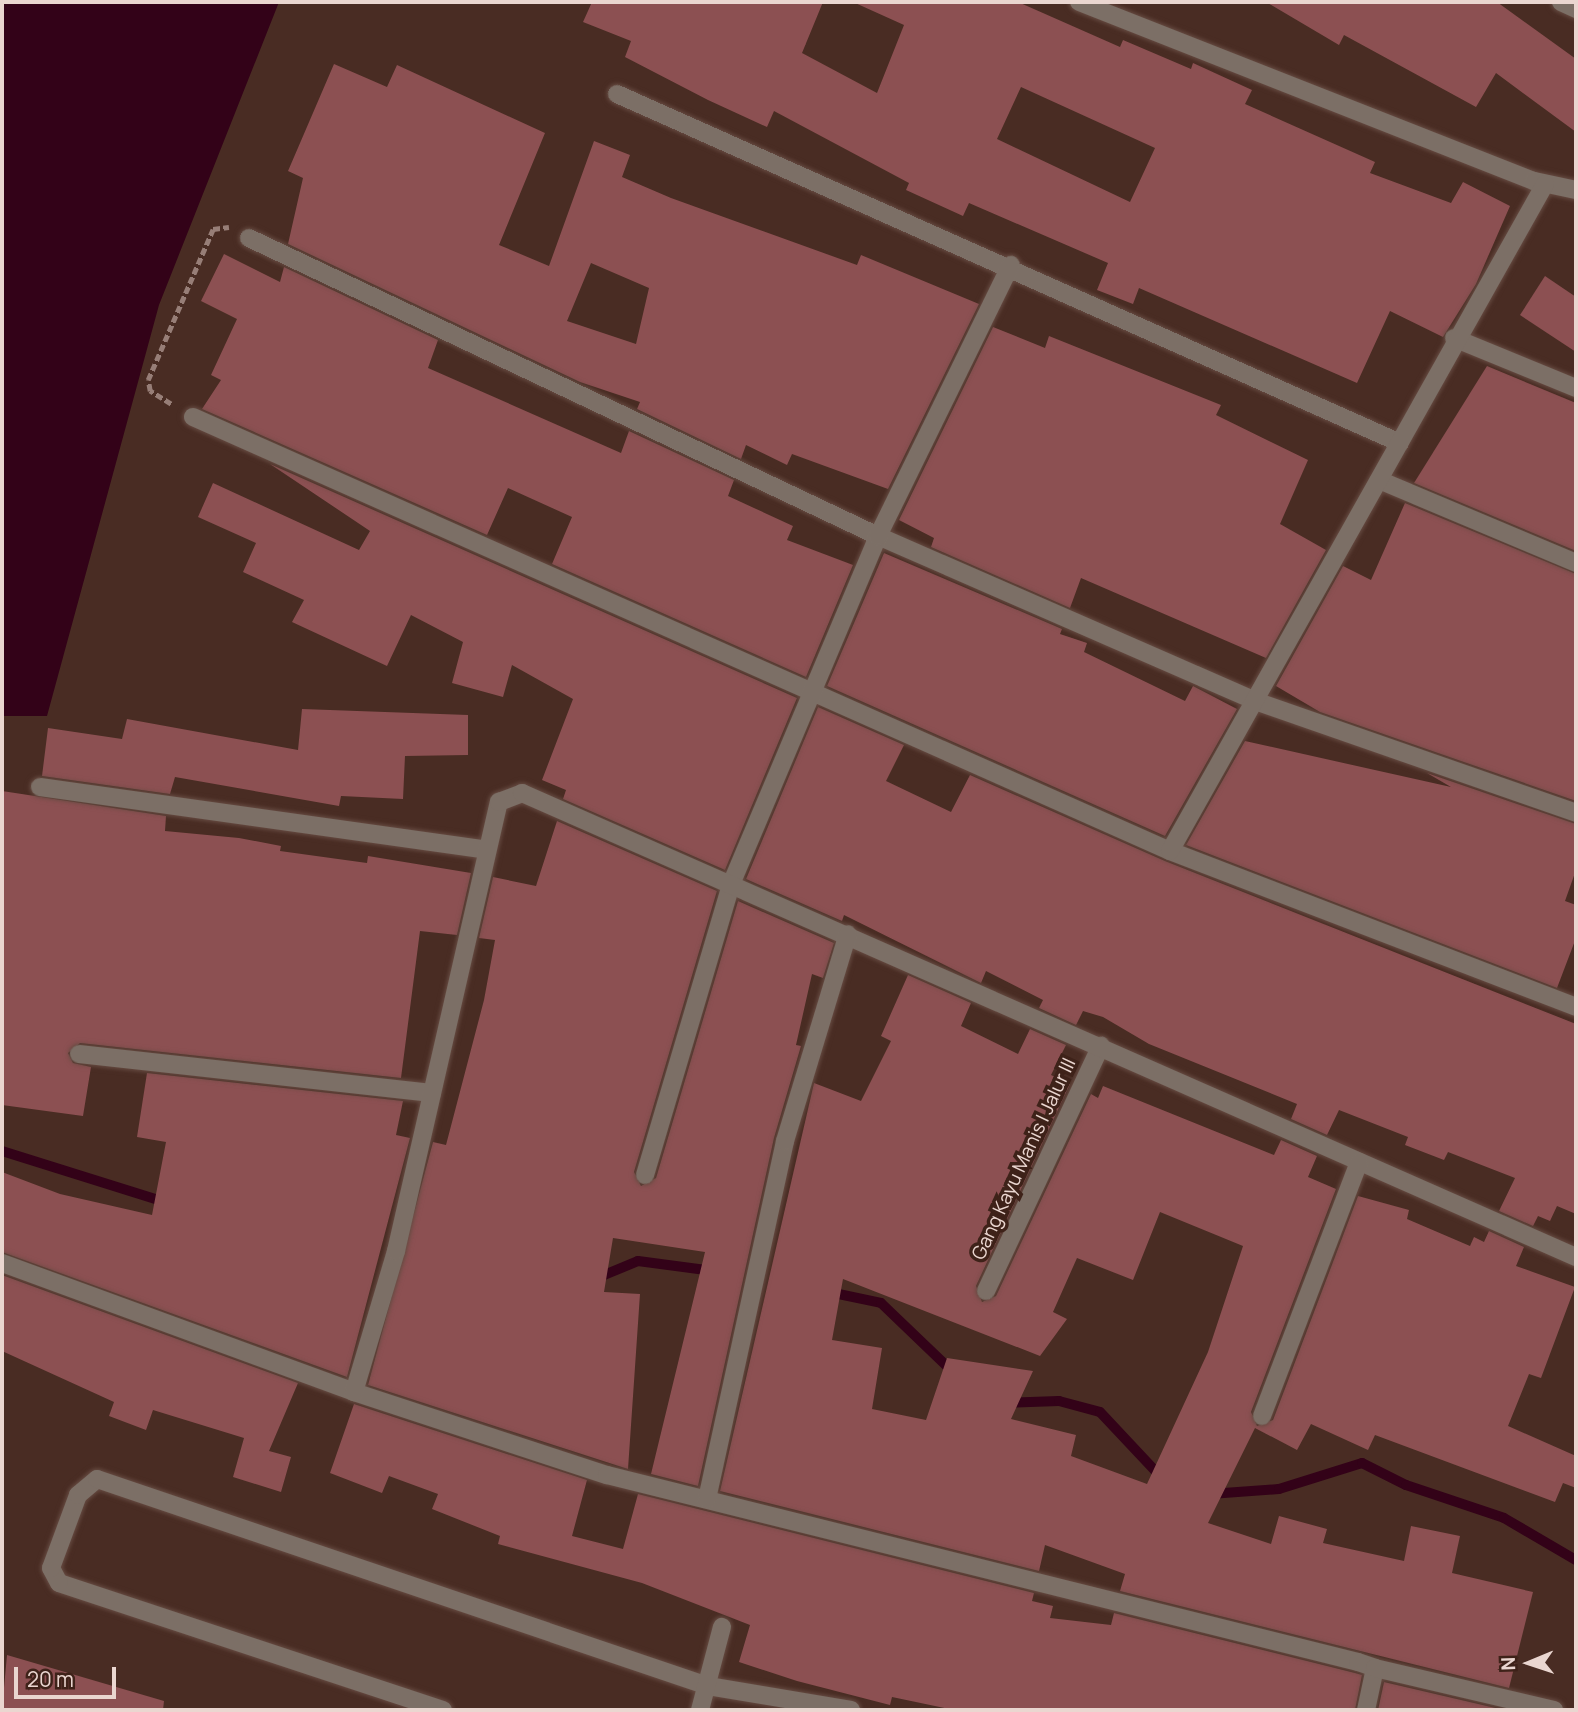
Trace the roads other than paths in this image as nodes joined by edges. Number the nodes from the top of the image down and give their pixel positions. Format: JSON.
{"nodes":[{"id":1,"x":1079,"y":2,"type":"edge"},
{"id":2,"x":1561,"y":2,"type":"edge"},
{"id":3,"x":1576,"y":9,"type":"edge"},
{"id":4,"x":617,"y":94,"type":"dead end"},
{"id":5,"x":1545,"y":184,"type":"junction"},
{"id":6,"x":1576,"y":190,"type":"edge"},
{"id":7,"x":249,"y":238,"type":"road end"},
{"id":8,"x":1011,"y":265,"type":"junction"},
{"id":9,"x":1454,"y":338,"type":"junction"},
{"id":10,"x":1576,"y":388,"type":"edge"},
{"id":11,"x":193,"y":417,"type":"road end"},
{"id":12,"x":1401,"y":443,"type":"junction"},
{"id":13,"x":1379,"y":480,"type":"junction"},
{"id":14,"x":878,"y":536,"type":"junction"},
{"id":15,"x":1576,"y":563,"type":"edge"},
{"id":16,"x":816,"y":691,"type":"junction"},
{"id":17,"x":1255,"y":701,"type":"junction"},
{"id":18,"x":40,"y":787,"type":"dead end"},
{"id":19,"x":1576,"y":813,"type":"edge"},
{"id":20,"x":487,"y":850,"type":"junction"},
{"id":21,"x":1170,"y":851,"type":"junction"},
{"id":22,"x":732,"y":882,"type":"junction"},
{"id":23,"x":848,"y":934,"type":"junction"},
{"id":24,"x":1576,"y":1007,"type":"edge"},
{"id":25,"x":1101,"y":1046,"type":"junction"},
{"id":26,"x":79,"y":1054,"type":"dead end"},
{"id":27,"x":432,"y":1093,"type":"junction"},
{"id":28,"x":1359,"y":1162,"type":"junction"},
{"id":29,"x":645,"y":1175,"type":"dead end"},
{"id":30,"x":1576,"y":1257,"type":"edge"},
{"id":31,"x":2,"y":1263,"type":"edge"},
{"id":32,"x":986,"y":1291,"type":"dead end"},
{"id":33,"x":354,"y":1392,"type":"junction"},
{"id":34,"x":1262,"y":1416,"type":"dead end"},
{"id":35,"x":707,"y":1499,"type":"junction"},
{"id":36,"x":722,"y":1628,"type":"dead end"},
{"id":37,"x":1376,"y":1668,"type":"junction"},
{"id":38,"x":708,"y":1686,"type":"junction"},
{"id":39,"x":443,"y":1710,"type":"edge"},
{"id":40,"x":700,"y":1710,"type":"edge"},
{"id":41,"x":851,"y":1710,"type":"edge"},
{"id":42,"x":1366,"y":1710,"type":"edge"},
{"id":43,"x":1553,"y":1710,"type":"edge"}],
"edges":[{"from":1,"to":5,"type":"street"},
{"from":2,"to":3,"type":"street"},
{"from":4,"to":8,"type":"street"},
{"from":5,"to":6,"type":"street"},
{"from":5,"to":9,"type":"street"},
{"from":7,"to":14,"type":"street"},
{"from":8,"to":12,"type":"street"},
{"from":8,"to":14,"type":"street"},
{"from":9,"to":10,"type":"street"},
{"from":9,"to":12,"type":"street"},
{"from":11,"to":16,"type":"street"},
{"from":12,"to":13,"type":"street"},
{"from":13,"to":15,"type":"street"},
{"from":13,"to":17,"type":"street"},
{"from":14,"to":16,"type":"street"},
{"from":14,"to":17,"type":"street"},
{"from":16,"to":21,"type":"street"},
{"from":16,"to":22,"type":"street"},
{"from":17,"to":19,"type":"street"},
{"from":17,"to":21,"type":"street"},
{"from":18,"to":20,"type":"street"},
{"from":20,"to":22,"type":"street"},
{"from":20,"to":27,"type":"street"},
{"from":21,"to":24,"type":"street"},
{"from":22,"to":23,"type":"street"},
{"from":22,"to":29,"type":"street"},
{"from":23,"to":25,"type":"street"},
{"from":23,"to":35,"type":"street"},
{"from":25,"to":28,"type":"street"},
{"from":25,"to":32,"type":"street","name":"Gang Kayu Manis I Jalur III"},
{"from":26,"to":27,"type":"street"},
{"from":27,"to":33,"type":"street"},
{"from":28,"to":30,"type":"street"},
{"from":28,"to":34,"type":"street"},
{"from":31,"to":33,"type":"street"},
{"from":33,"to":35,"type":"street"},
{"from":35,"to":37,"type":"street"},
{"from":36,"to":38,"type":"street"},
{"from":37,"to":42,"type":"street"},
{"from":37,"to":43,"type":"street"},
{"from":38,"to":39,"type":"street"},
{"from":38,"to":40,"type":"street"},
{"from":38,"to":41,"type":"street"}]}
